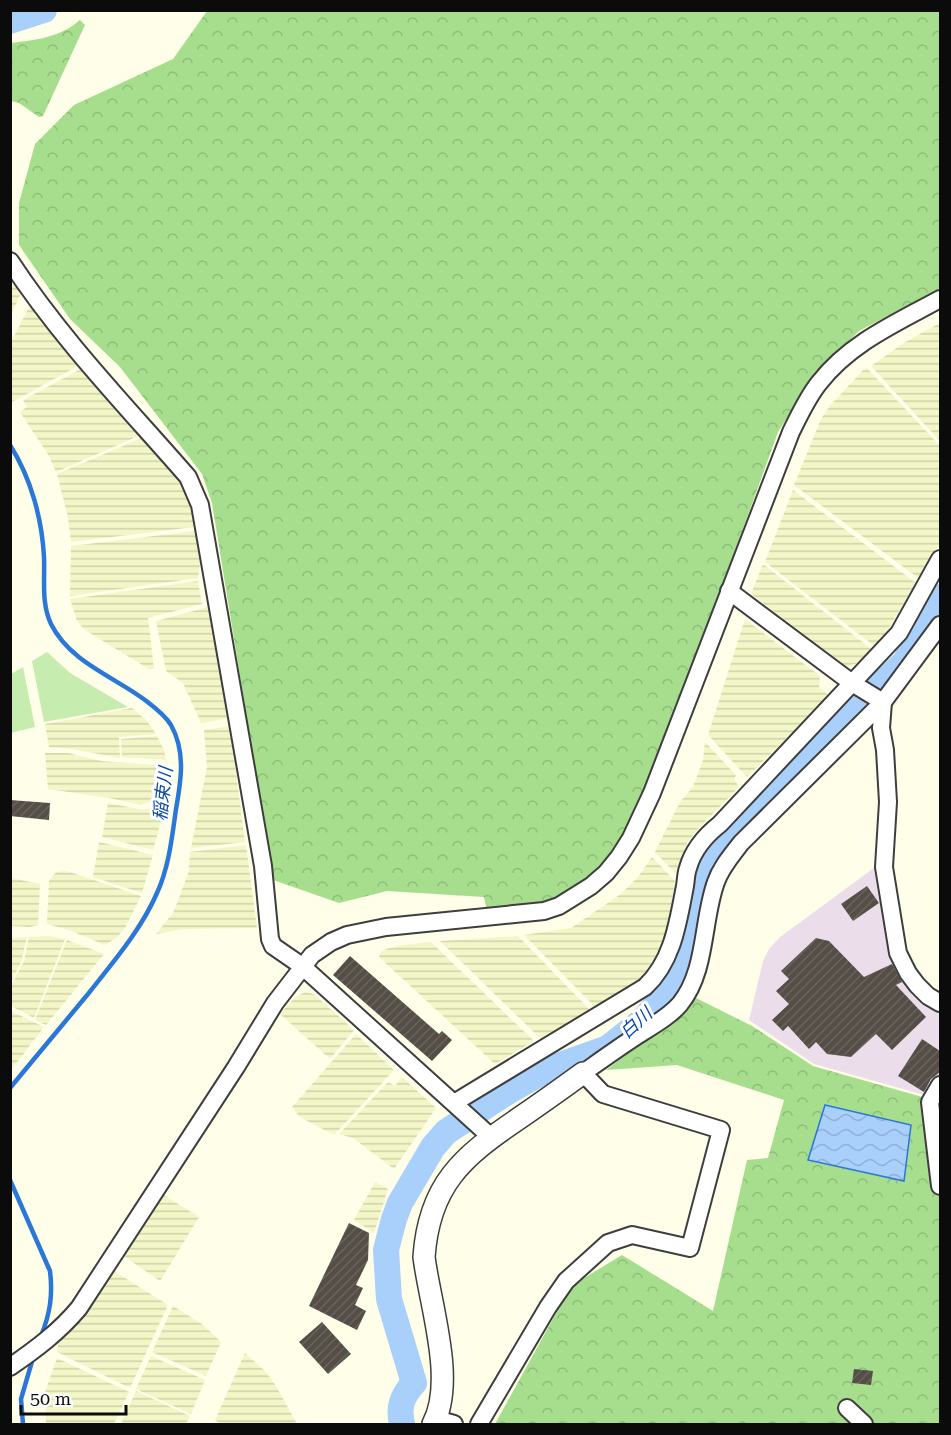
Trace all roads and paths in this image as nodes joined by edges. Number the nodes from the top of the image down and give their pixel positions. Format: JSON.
{"nodes":[{"id":1,"x":10,"y":261,"type":"edge"},
{"id":2,"x":940,"y":299,"type":"edge"},
{"id":3,"x":940,"y":558,"type":"edge"},
{"id":4,"x":729,"y":591,"type":"junction"},
{"id":5,"x":940,"y":626,"type":"edge"},
{"id":6,"x":852,"y":683,"type":"junction"},
{"id":7,"x":883,"y":702,"type":"junction"},
{"id":8,"x":302,"y":966,"type":"junction"},
{"id":9,"x":940,"y":1003,"type":"edge"},
{"id":10,"x":583,"y":1073,"type":"junction"},
{"id":11,"x":940,"y":1085,"type":"edge"},
{"id":12,"x":454,"y":1103,"type":"junction"},
{"id":13,"x":491,"y":1137,"type":"junction"},
{"id":14,"x":940,"y":1186,"type":"edge"},
{"id":15,"x":17,"y":1362,"type":"edge"},
{"id":16,"x":847,"y":1408,"type":"dead end"},
{"id":17,"x":441,"y":1423,"type":"edge"},
{"id":18,"x":479,"y":1425,"type":"edge"},
{"id":19,"x":864,"y":1425,"type":"edge"}],
"edges":[{"from":1,"to":8,"type":"street"},
{"from":2,"to":4,"type":"street"},
{"from":3,"to":6,"type":"street"},
{"from":4,"to":6,"type":"street"},
{"from":4,"to":8,"type":"street"},
{"from":5,"to":7,"type":"street"},
{"from":6,"to":7,"type":"street"},
{"from":6,"to":12,"type":"street"},
{"from":7,"to":9,"type":"street"},
{"from":7,"to":10,"type":"street"},
{"from":8,"to":12,"type":"street"},
{"from":8,"to":15,"type":"street"},
{"from":10,"to":13,"type":"street"},
{"from":10,"to":18,"type":"street"},
{"from":11,"to":14,"type":"street"},
{"from":12,"to":13,"type":"street"},
{"from":13,"to":17,"type":"street"},
{"from":16,"to":19,"type":"street"}]}
